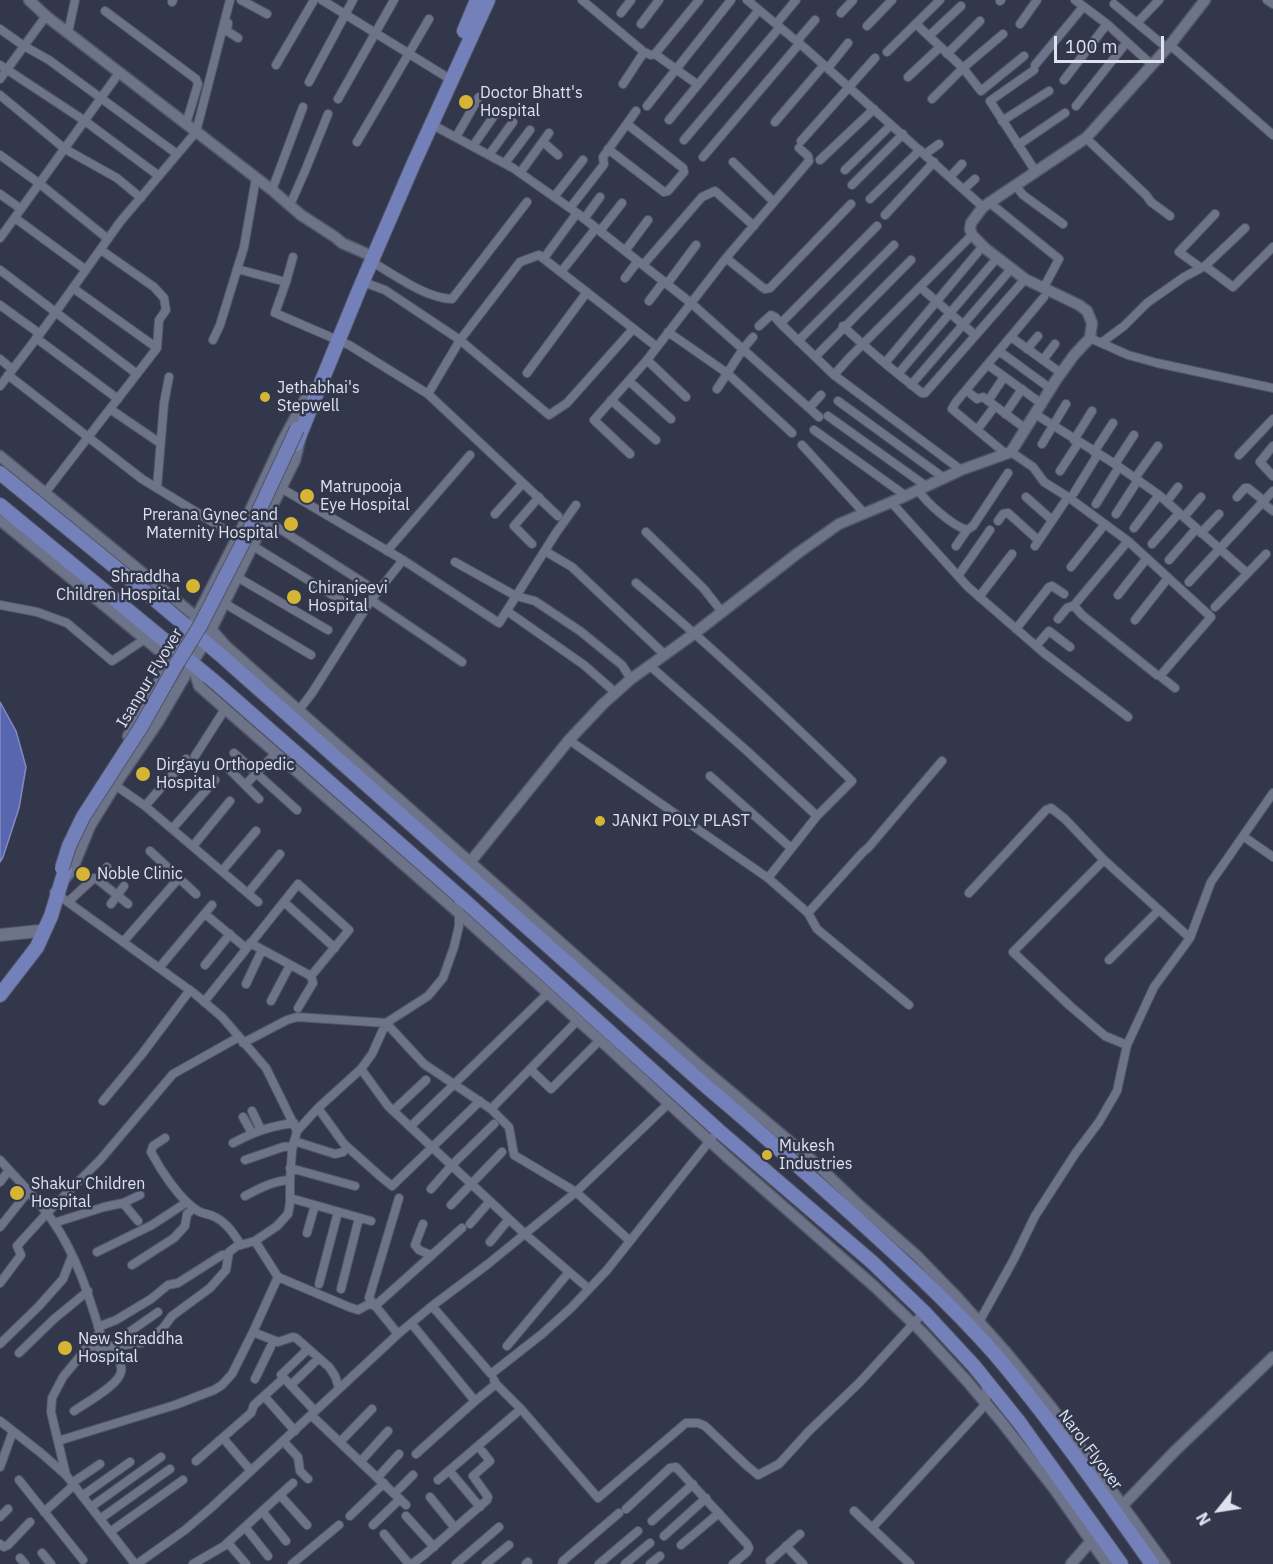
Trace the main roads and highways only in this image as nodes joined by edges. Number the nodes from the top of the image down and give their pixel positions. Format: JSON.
{"nodes":[{"id":1,"x":477,"y":0,"type":"edge"},
{"id":2,"x":488,"y":0,"type":"edge"},
{"id":3,"x":428,"y":123,"type":"junction"},
{"id":4,"x":372,"y":254,"type":"junction"},
{"id":5,"x":335,"y":339,"type":"junction"},
{"id":6,"x":300,"y":430,"type":"junction"},
{"id":7,"x":0,"y":473,"type":"edge"},
{"id":8,"x":0,"y":505,"type":"edge"},
{"id":9,"x":61,"y":884,"type":"junction"},
{"id":10,"x":41,"y":932,"type":"junction"},
{"id":11,"x":0,"y":935,"type":"edge"},
{"id":12,"x":0,"y":989,"type":"edge"},
{"id":13,"x":0,"y":995,"type":"edge"},
{"id":14,"x":1121,"y":1564,"type":"edge"},
{"id":15,"x":1152,"y":1564,"type":"edge"}],
"edges":[{"from":1,"to":3,"type":"main road"},
{"from":2,"to":3,"type":"main road"},
{"from":3,"to":4,"type":"main road"},
{"from":4,"to":5,"type":"main road"},
{"from":4,"to":5,"type":"main road"},
{"from":5,"to":6,"type":"main road"},
{"from":5,"to":6,"type":"main road","name":"Isanpur Flyover"},
{"from":6,"to":9,"type":"main road","name":"Isanpur Flyover","bridge":true},
{"from":6,"to":9,"type":"main road","name":"Isanpur Flyover","bridge":true},
{"from":7,"to":15,"type":"main road","name":"Narol Flyover"},
{"from":8,"to":14,"type":"main road"},
{"from":9,"to":10,"type":"main road"},
{"from":10,"to":11,"type":"main road"},
{"from":10,"to":12,"type":"main road"},
{"from":10,"to":13,"type":"main road"}]}
